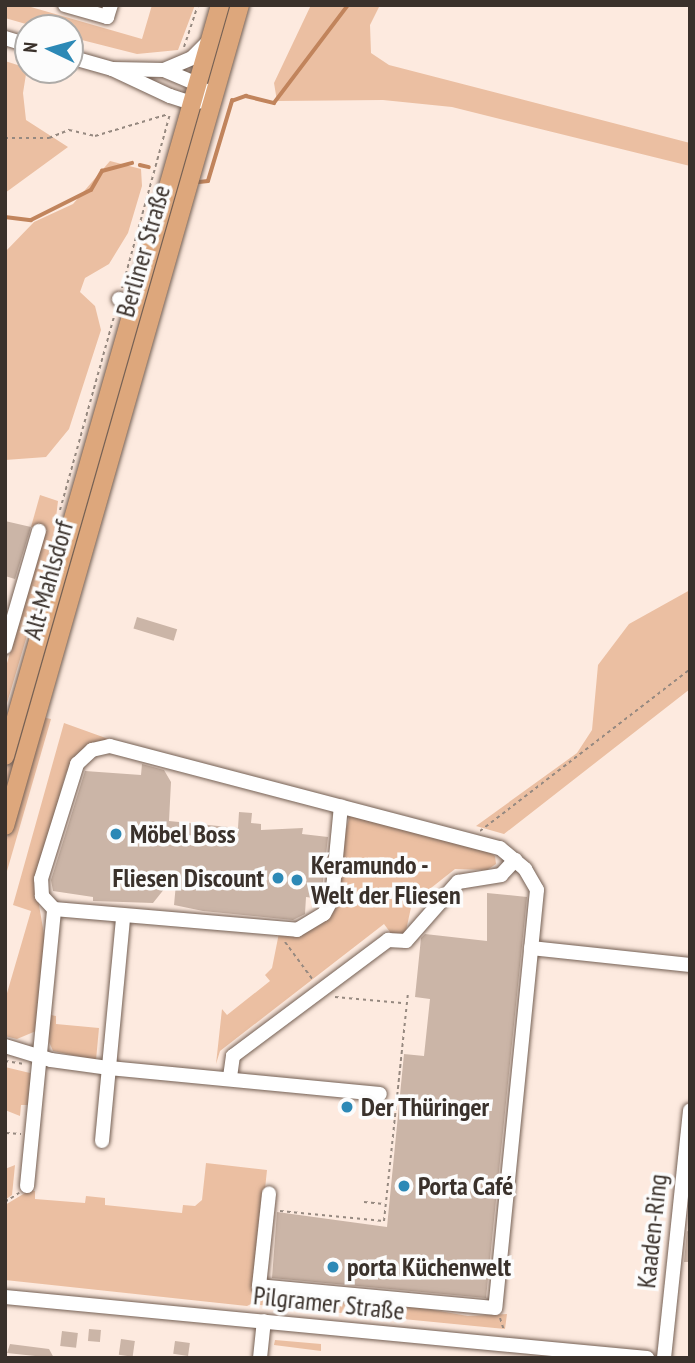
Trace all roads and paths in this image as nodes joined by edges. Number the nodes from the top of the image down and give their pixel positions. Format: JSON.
{"nodes":[{"id":1,"x":65,"y":5,"type":"edge"},
{"id":2,"x":111,"y":5,"type":"edge"},
{"id":3,"x":198,"y":5,"type":"edge"},
{"id":4,"x":220,"y":5,"type":"edge"},
{"id":5,"x":240,"y":5,"type":"edge"},
{"id":6,"x":210,"y":40,"type":"junction"},
{"id":7,"x":183,"y":50,"type":"dead end"},
{"id":8,"x":84,"y":61,"type":"edge"},
{"id":9,"x":112,"y":69,"type":"junction"},
{"id":10,"x":164,"y":70,"type":"junction"},
{"id":11,"x":197,"y":84,"type":"junction"},
{"id":12,"x":214,"y":99,"type":"junction"},
{"id":13,"x":192,"y":103,"type":"junction"},
{"id":14,"x":5,"y":138,"type":"edge"},
{"id":15,"x":127,"y":302,"type":"junction"},
{"id":16,"x":68,"y":510,"type":"junction"},
{"id":17,"x":95,"y":510,"type":"joint"},
{"id":18,"x":39,"y":531,"type":"dead end"},
{"id":19,"x":5,"y":588,"type":"edge"},
{"id":20,"x":21,"y":593,"type":"junction"},
{"id":21,"x":5,"y":647,"type":"edge"},
{"id":22,"x":690,"y":669,"type":"edge"},
{"id":23,"x":5,"y":756,"type":"edge"},
{"id":24,"x":341,"y":806,"type":"junction"},
{"id":25,"x":5,"y":826,"type":"edge"},
{"id":26,"x":475,"y":841,"type":"junction"},
{"id":27,"x":515,"y":860,"type":"junction"},
{"id":28,"x":54,"y":909,"type":"junction"},
{"id":29,"x":123,"y":917,"type":"junction"},
{"id":30,"x":531,"y":948,"type":"junction"},
{"id":31,"x":690,"y":965,"type":"edge"},
{"id":32,"x":408,"y":991,"type":"dead end"},
{"id":33,"x":5,"y":1046,"type":"edge"},
{"id":34,"x":40,"y":1056,"type":"junction"},
{"id":35,"x":5,"y":1061,"type":"edge"},
{"id":36,"x":23,"y":1065,"type":"dead end"},
{"id":37,"x":109,"y":1068,"type":"junction"},
{"id":38,"x":230,"y":1077,"type":"junction"},
{"id":39,"x":380,"y":1094,"type":"dead end"},
{"id":40,"x":690,"y":1110,"type":"edge"},
{"id":41,"x":102,"y":1141,"type":"dead end"},
{"id":42,"x":27,"y":1186,"type":"joint"},
{"id":43,"x":269,"y":1194,"type":"dead end"},
{"id":44,"x":5,"y":1202,"type":"edge"},
{"id":45,"x":364,"y":1202,"type":"dead end"},
{"id":46,"x":386,"y":1204,"type":"junction"},
{"id":47,"x":275,"y":1210,"type":"dead end"},
{"id":48,"x":5,"y":1297,"type":"edge"},
{"id":49,"x":264,"y":1321,"type":"junction"},
{"id":50,"x":517,"y":1352,"type":"edge"},
{"id":51,"x":260,"y":1358,"type":"edge"},
{"id":52,"x":647,"y":1358,"type":"edge"},
{"id":53,"x":664,"y":1358,"type":"edge"}],
"edges":[{"from":1,"to":2,"type":"street"},
{"from":3,"to":7,"type":"path"},
{"from":4,"to":6,"type":"main road","name":"Berliner Straße"},
{"from":5,"to":12,"type":"main road","name":"Berliner Straße"},
{"from":6,"to":10,"type":"street"},
{"from":6,"to":11,"type":"main road","name":"Berliner Straße"},
{"from":8,"to":9,"type":"street"},
{"from":9,"to":10,"type":"street"},
{"from":9,"to":13,"type":"street"},
{"from":10,"to":11,"type":"street"},
{"from":11,"to":12,"type":"street"},
{"from":11,"to":13,"type":"main road","name":"Berliner Straße"},
{"from":12,"to":13,"type":"street"},
{"from":12,"to":17,"type":"main road","name":"Berliner Straße"},
{"from":13,"to":15,"type":"main road","name":"Berliner Straße"},
{"from":14,"to":15,"type":"path"},
{"from":15,"to":16,"type":"main road","name":"Berliner Straße"},
{"from":15,"to":16,"type":"path"},
{"from":16,"to":23,"type":"main road","name":"Alt-Mahlsdorf"},
{"from":17,"to":25,"type":"main road","name":"Alt-Mahlsdorf"},
{"from":18,"to":20,"type":"street"},
{"from":19,"to":20,"type":"street"},
{"from":20,"to":21,"type":"street"},
{"from":22,"to":26,"type":"path"},
{"from":24,"to":26,"type":"street"},
{"from":24,"to":28,"type":"street"},
{"from":24,"to":29,"type":"street"},
{"from":26,"to":27,"type":"street"},
{"from":27,"to":30,"type":"street"},
{"from":27,"to":38,"type":"street"},
{"from":28,"to":29,"type":"street"},
{"from":28,"to":34,"type":"street"},
{"from":29,"to":37,"type":"street"},
{"from":30,"to":31,"type":"street"},
{"from":30,"to":43,"type":"street"},
{"from":32,"to":46,"type":"path"},
{"from":33,"to":34,"type":"street"},
{"from":34,"to":37,"type":"street"},
{"from":34,"to":42,"type":"street"},
{"from":35,"to":36,"type":"path"},
{"from":37,"to":38,"type":"street"},
{"from":37,"to":41,"type":"street"},
{"from":38,"to":39,"type":"street"},
{"from":40,"to":53,"type":"street","name":"Kaaden-Ring"},
{"from":42,"to":44,"type":"path"},
{"from":45,"to":46,"type":"path"},
{"from":46,"to":47,"type":"path"},
{"from":48,"to":49,"type":"street","name":"Pilgramer Straße"},
{"from":49,"to":50,"type":"street","name":"Pilgramer Straße"},
{"from":49,"to":51,"type":"street"},
{"from":50,"to":52,"type":"street","name":"Pilgramer Straße"}]}
